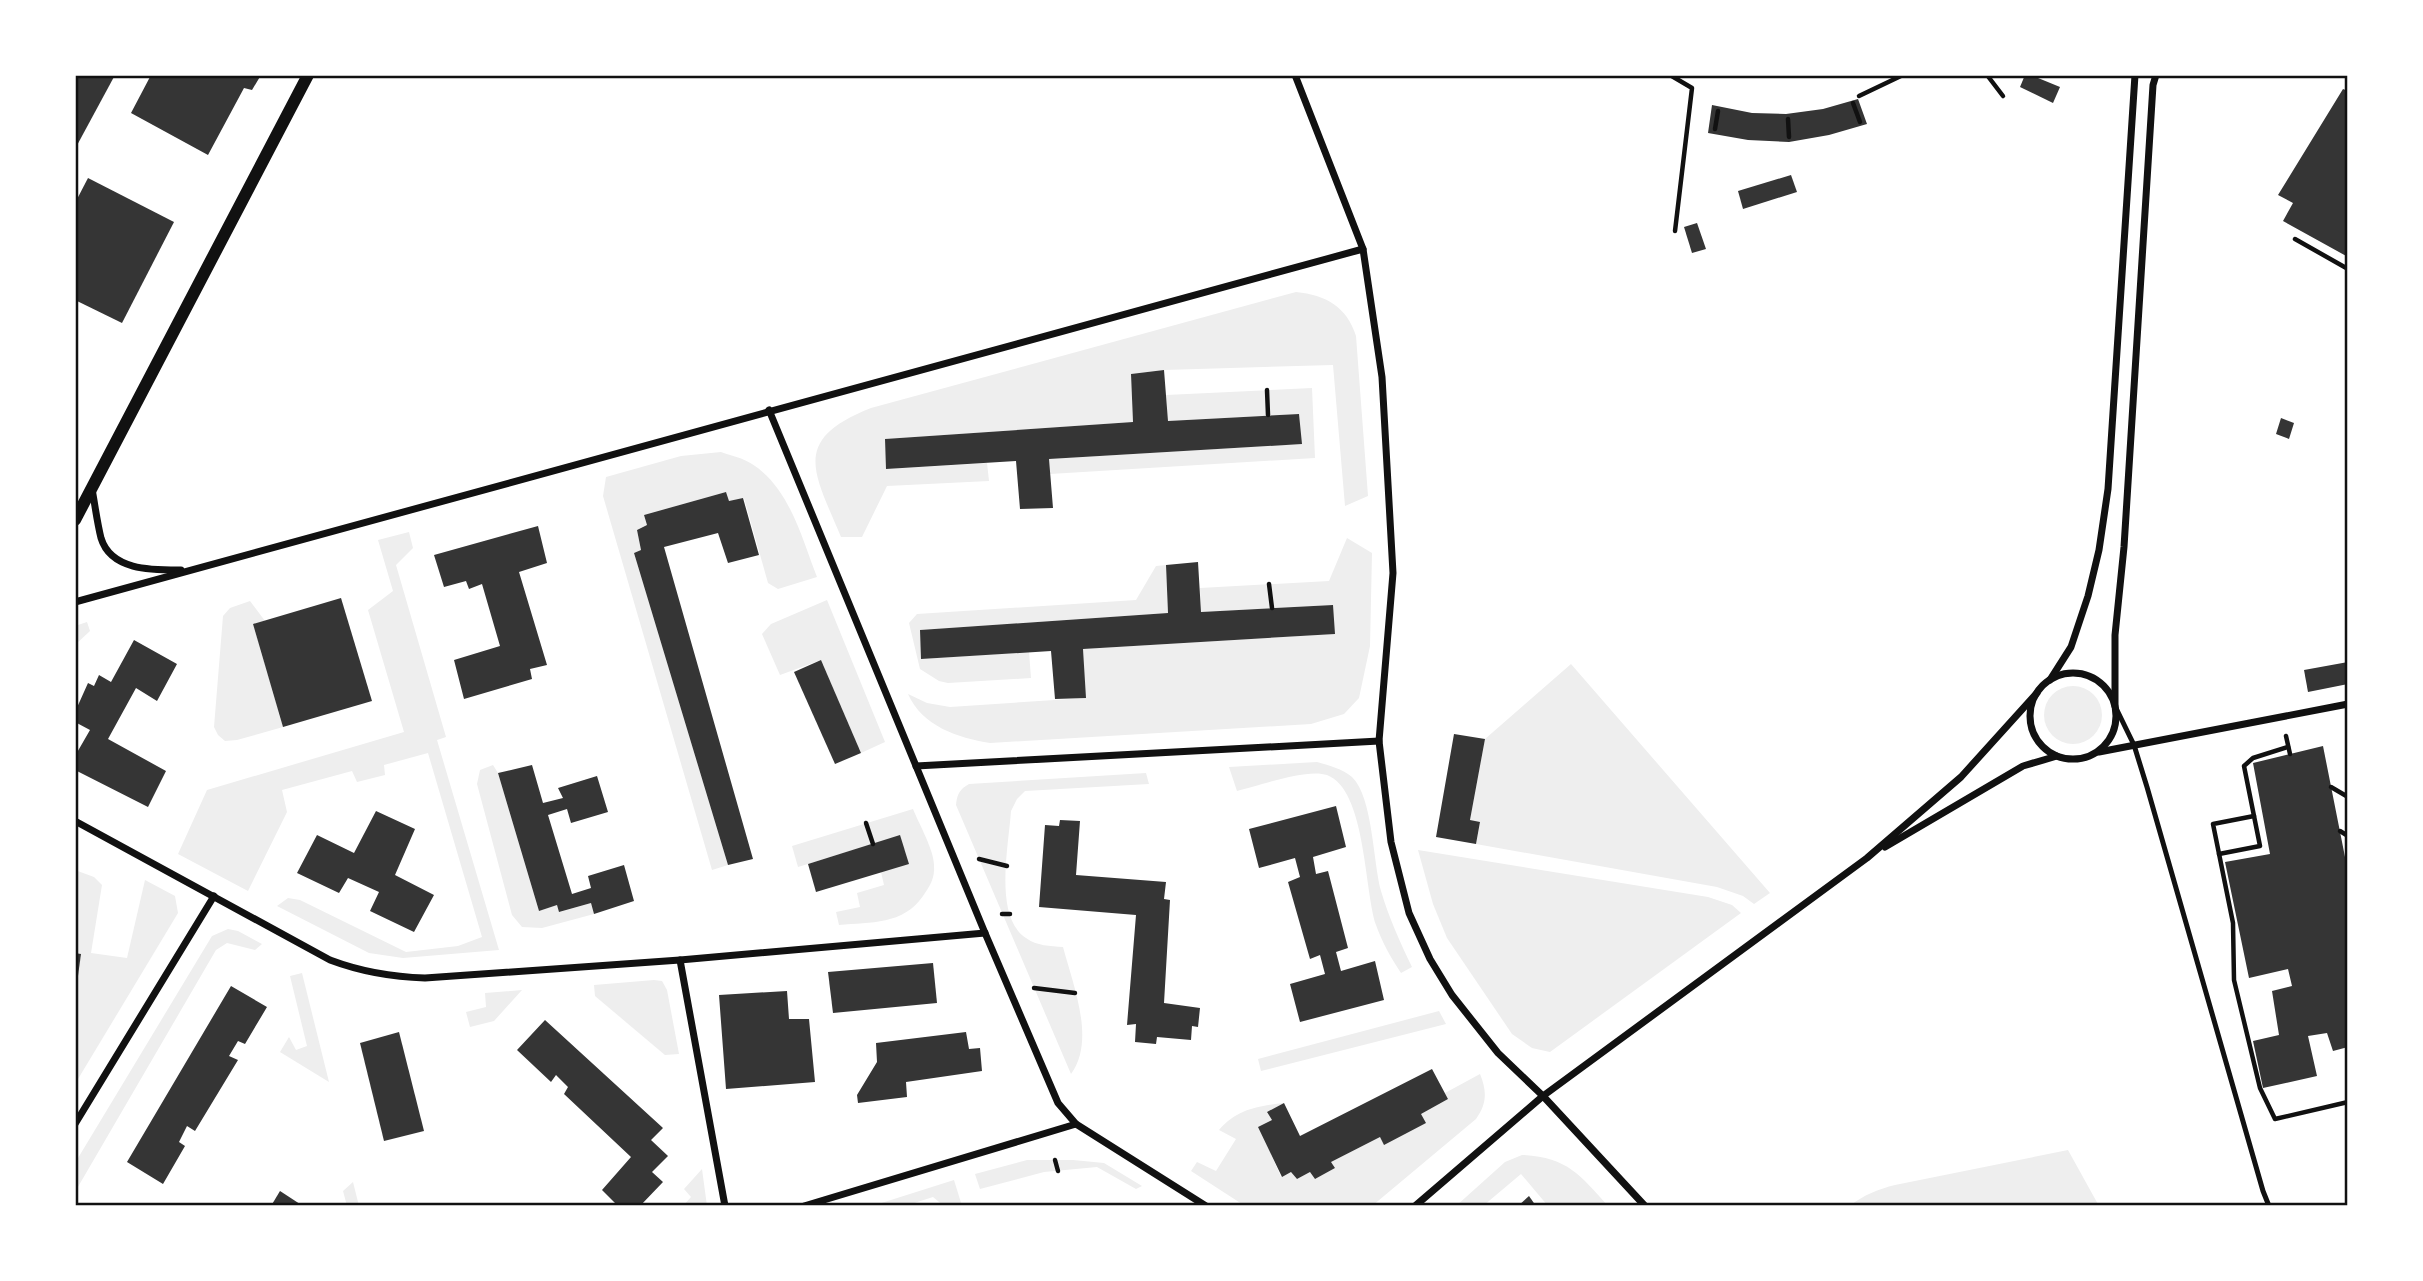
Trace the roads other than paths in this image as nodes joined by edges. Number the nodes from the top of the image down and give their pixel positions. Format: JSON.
{"nodes":[{"id":1,"x":308,"y":75,"type":"edge"},
{"id":2,"x":1295,"y":75,"type":"edge"},
{"id":3,"x":2135,"y":75,"type":"edge"},
{"id":4,"x":2156,"y":75,"type":"edge"},
{"id":5,"x":1363,"y":249,"type":"junction"},
{"id":6,"x":769,"y":410,"type":"junction"},
{"id":7,"x":92,"y":488,"type":"junction"},
{"id":8,"x":75,"y":520,"type":"edge"},
{"id":9,"x":192,"y":570,"type":"junction"},
{"id":10,"x":75,"y":602,"type":"edge"},
{"id":11,"x":2050,"y":680,"type":"junction"},
{"id":12,"x":2036,"y":693,"type":"junction"},
{"id":13,"x":2348,"y":704,"type":"edge"},
{"id":14,"x":2115,"y":706,"type":"junction"},
{"id":15,"x":1379,"y":741,"type":"junction"},
{"id":16,"x":2134,"y":744,"type":"junction"},
{"id":17,"x":2095,"y":753,"type":"junction"},
{"id":18,"x":2057,"y":756,"type":"junction"},
{"id":19,"x":916,"y":766,"type":"junction"},
{"id":20,"x":75,"y":821,"type":"edge"},
{"id":21,"x":1867,"y":858,"type":"junction"},
{"id":22,"x":214,"y":895,"type":"junction"},
{"id":23,"x":985,"y":933,"type":"junction"},
{"id":24,"x":680,"y":960,"type":"junction"},
{"id":25,"x":1543,"y":1096,"type":"junction"},
{"id":26,"x":75,"y":1124,"type":"edge"},
{"id":27,"x":1076,"y":1124,"type":"junction"},
{"id":28,"x":725,"y":1206,"type":"edge"},
{"id":29,"x":804,"y":1206,"type":"edge"},
{"id":30,"x":1206,"y":1206,"type":"edge"},
{"id":31,"x":1415,"y":1206,"type":"edge"},
{"id":32,"x":1645,"y":1206,"type":"edge"},
{"id":33,"x":2269,"y":1206,"type":"edge"}],
"edges":[{"from":1,"to":7,"type":"street"},
{"from":2,"to":5,"type":"street"},
{"from":3,"to":11,"type":"street"},
{"from":4,"to":14,"type":"street"},
{"from":5,"to":6,"type":"street"},
{"from":5,"to":15,"type":"street"},
{"from":6,"to":9,"type":"street"},
{"from":6,"to":19,"type":"street"},
{"from":7,"to":8,"type":"street"},
{"from":7,"to":9,"type":"street"},
{"from":9,"to":10,"type":"street"},
{"from":11,"to":12,"type":"street"},
{"from":11,"to":14,"type":"street"},
{"from":12,"to":18,"type":"street"},
{"from":12,"to":21,"type":"street"},
{"from":13,"to":16,"type":"street"},
{"from":14,"to":16,"type":"lane"},
{"from":14,"to":17,"type":"street"},
{"from":15,"to":19,"type":"street"},
{"from":15,"to":25,"type":"street"},
{"from":16,"to":17,"type":"street"},
{"from":16,"to":33,"type":"lane"},
{"from":17,"to":18,"type":"street"},
{"from":18,"to":21,"type":"street"},
{"from":19,"to":23,"type":"street"},
{"from":20,"to":22,"type":"street"},
{"from":21,"to":25,"type":"street"},
{"from":22,"to":24,"type":"street"},
{"from":22,"to":26,"type":"street"},
{"from":23,"to":24,"type":"street"},
{"from":23,"to":27,"type":"street"},
{"from":24,"to":28,"type":"street"},
{"from":25,"to":31,"type":"street"},
{"from":25,"to":32,"type":"street"},
{"from":27,"to":29,"type":"street"},
{"from":27,"to":30,"type":"street"}]}
